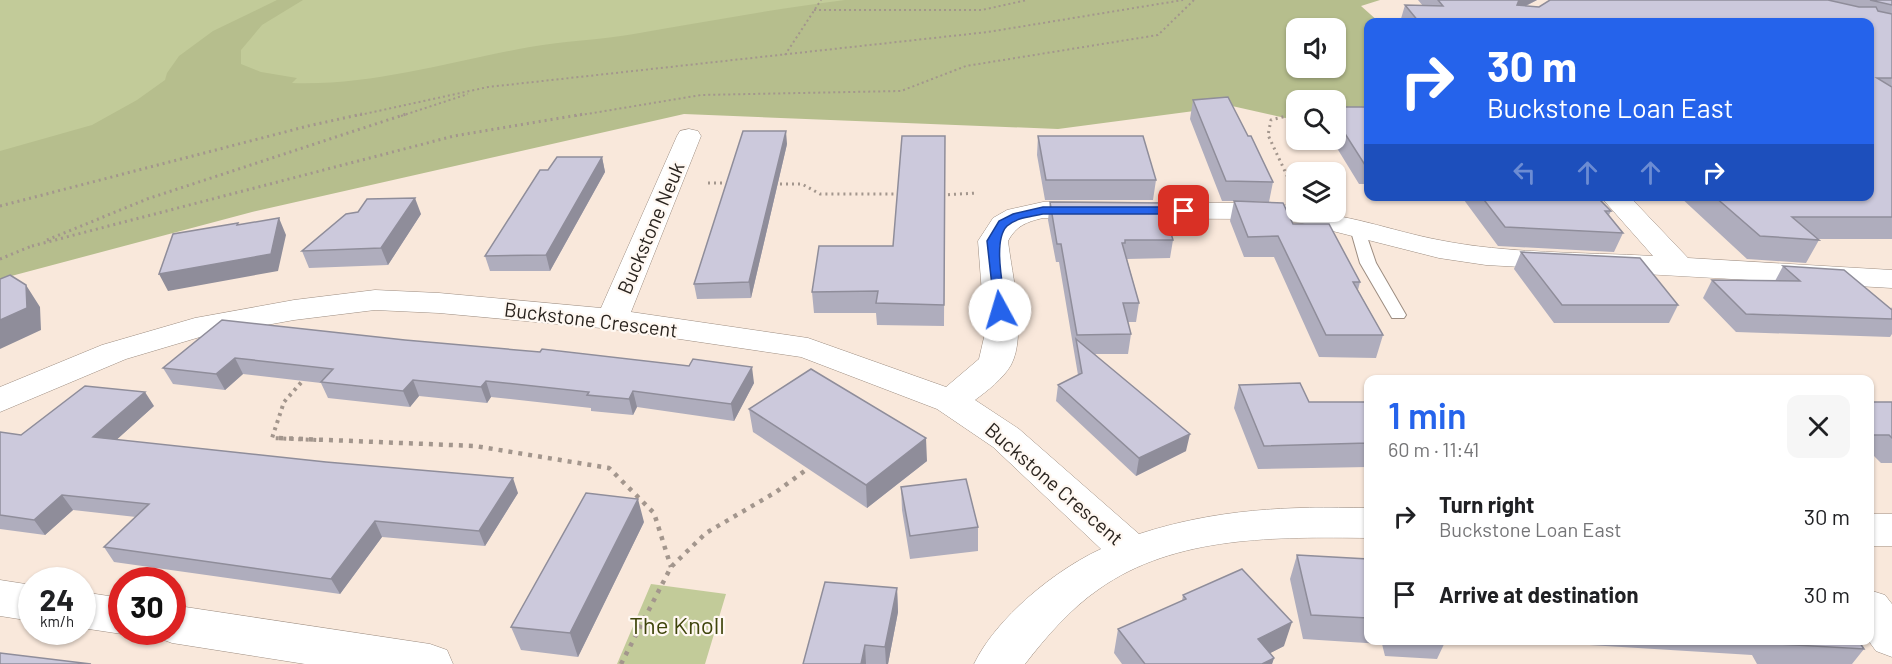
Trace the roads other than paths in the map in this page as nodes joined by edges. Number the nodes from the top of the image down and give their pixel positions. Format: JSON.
{"nodes":[{"id":1,"x":689,"y":136,"type":"dead end"},
{"id":2,"x":1618,"y":201,"type":"edge"},
{"id":3,"x":1356,"y":228,"type":"junction"},
{"id":4,"x":1679,"y":267,"type":"junction"},
{"id":5,"x":1892,"y":279,"type":"edge"},
{"id":6,"x":1398,"y":315,"type":"dead end"},
{"id":7,"x":612,"y":320,"type":"junction"},
{"id":8,"x":0,"y":400,"type":"edge"},
{"id":9,"x":950,"y":401,"type":"junction"},
{"id":10,"x":1364,"y":523,"type":"edge"},
{"id":11,"x":1874,"y":530,"type":"edge"},
{"id":12,"x":1892,"y":530,"type":"edge"},
{"id":13,"x":1132,"y":552,"type":"junction"},
{"id":14,"x":0,"y":598,"type":"edge"},
{"id":15,"x":18,"y":601,"type":"edge"},
{"id":16,"x":1874,"y":615,"type":"edge"},
{"id":17,"x":186,"y":626,"type":"edge"},
{"id":18,"x":1892,"y":638,"type":"edge"},
{"id":19,"x":430,"y":664,"type":"edge"},
{"id":20,"x":997,"y":664,"type":"edge"}],
"edges":[{"from":1,"to":7,"type":"street","name":"Buckstone Neuk"},
{"from":2,"to":4,"type":"street"},
{"from":3,"to":4,"type":"street"},
{"from":3,"to":6,"type":"lane"},
{"from":3,"to":9,"type":"street"},
{"from":4,"to":5,"type":"street"},
{"from":7,"to":8,"type":"street","name":"Buckstone Crescent"},
{"from":7,"to":9,"type":"street","name":"Buckstone Crescent"},
{"from":9,"to":13,"type":"street","name":"Buckstone Crescent"},
{"from":10,"to":13,"type":"street"},
{"from":11,"to":12,"type":"street"},
{"from":13,"to":20,"type":"street"},
{"from":14,"to":15,"type":"street"},
{"from":16,"to":18,"type":"street"},
{"from":17,"to":19,"type":"street"}]}
